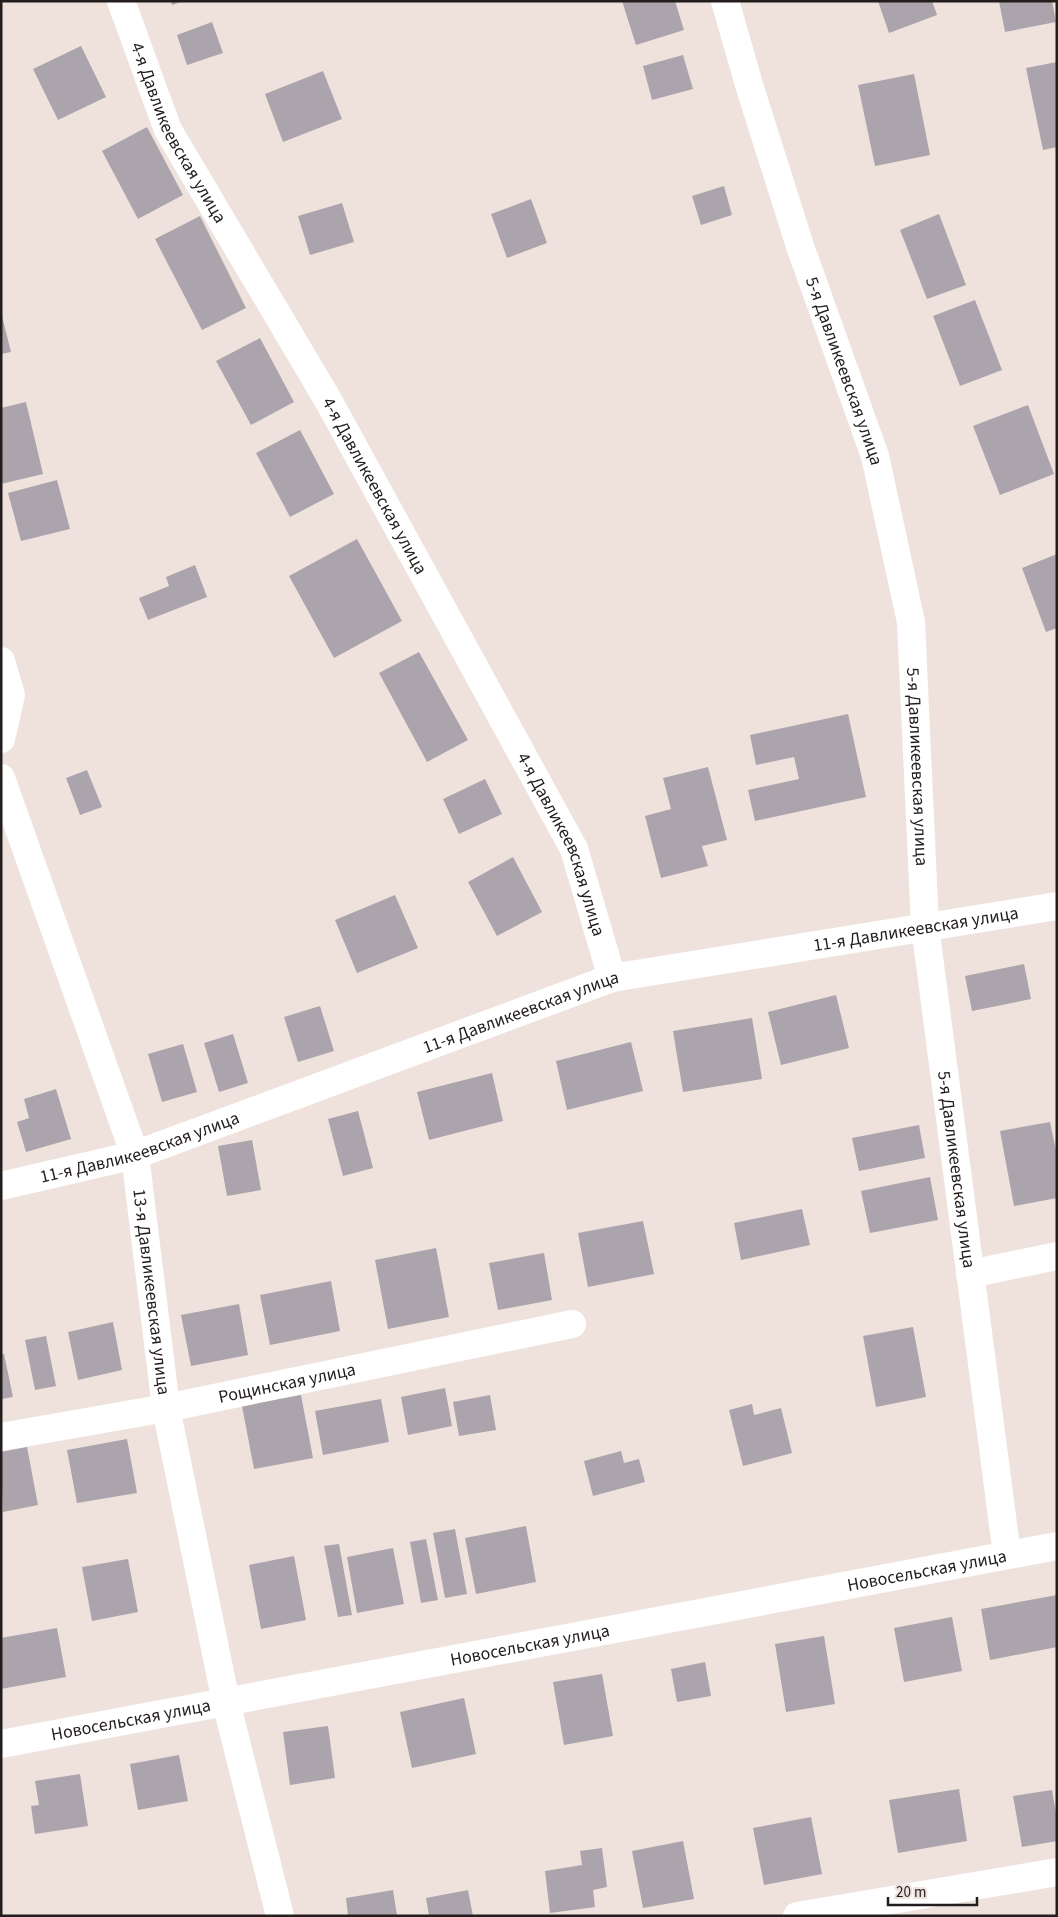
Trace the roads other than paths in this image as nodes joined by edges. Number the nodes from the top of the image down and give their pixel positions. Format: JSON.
{"nodes":[{"id":1,"x":120,"y":1,"type":"edge"},
{"id":2,"x":725,"y":1,"type":"edge"},
{"id":3,"x":1,"y":661,"type":"edge"},
{"id":4,"x":1,"y":739,"type":"edge"},
{"id":5,"x":1,"y":778,"type":"edge"},
{"id":6,"x":1057,"y":906,"type":"edge"},
{"id":7,"x":925,"y":926,"type":"junction"},
{"id":8,"x":612,"y":978,"type":"junction"},
{"id":9,"x":135,"y":1155,"type":"junction"},
{"id":10,"x":1,"y":1186,"type":"edge"},
{"id":11,"x":1057,"y":1256,"type":"edge"},
{"id":12,"x":970,"y":1274,"type":"junction"},
{"id":13,"x":572,"y":1324,"type":"dead end"},
{"id":14,"x":166,"y":1408,"type":"junction"},
{"id":15,"x":1,"y":1437,"type":"edge"},
{"id":16,"x":1057,"y":1546,"type":"edge"},
{"id":17,"x":1007,"y":1555,"type":"junction"},
{"id":18,"x":226,"y":1702,"type":"junction"},
{"id":19,"x":1,"y":1744,"type":"edge"},
{"id":20,"x":1057,"y":1872,"type":"edge"},
{"id":21,"x":280,"y":1916,"type":"edge"},
{"id":22,"x":797,"y":1916,"type":"edge"}],
"edges":[{"from":1,"to":8,"type":"street","name":"4-я Давликеевская улица"},
{"from":2,"to":7,"type":"street","name":"5-я Давликеевская улица"},
{"from":3,"to":4,"type":"street"},
{"from":5,"to":9,"type":"street","name":"13-я Давликеевская улица"},
{"from":6,"to":7,"type":"street","name":"11-я Давликеевская улица"},
{"from":7,"to":8,"type":"street","name":"11-я Давликеевская улица"},
{"from":7,"to":12,"type":"street","name":"5-я Давликеевская улица"},
{"from":8,"to":9,"type":"street","name":"11-я Давликеевская улица"},
{"from":9,"to":10,"type":"street","name":"11-я Давликеевская улица"},
{"from":9,"to":14,"type":"street","name":"13-я Давликеевская улица"},
{"from":11,"to":12,"type":"street"},
{"from":12,"to":17,"type":"street","name":"5-я Давликеевская улица"},
{"from":13,"to":14,"type":"street","name":"Рощинская улица"},
{"from":14,"to":15,"type":"street","name":"Рощинская улица"},
{"from":14,"to":18,"type":"street","name":"13-я Давликеевская улица"},
{"from":16,"to":17,"type":"street","name":"Новосельская улица"},
{"from":17,"to":18,"type":"street","name":"Новосельская улица"},
{"from":18,"to":19,"type":"street","name":"Новосельская улица"},
{"from":18,"to":21,"type":"street"},
{"from":20,"to":22,"type":"street"}]}
